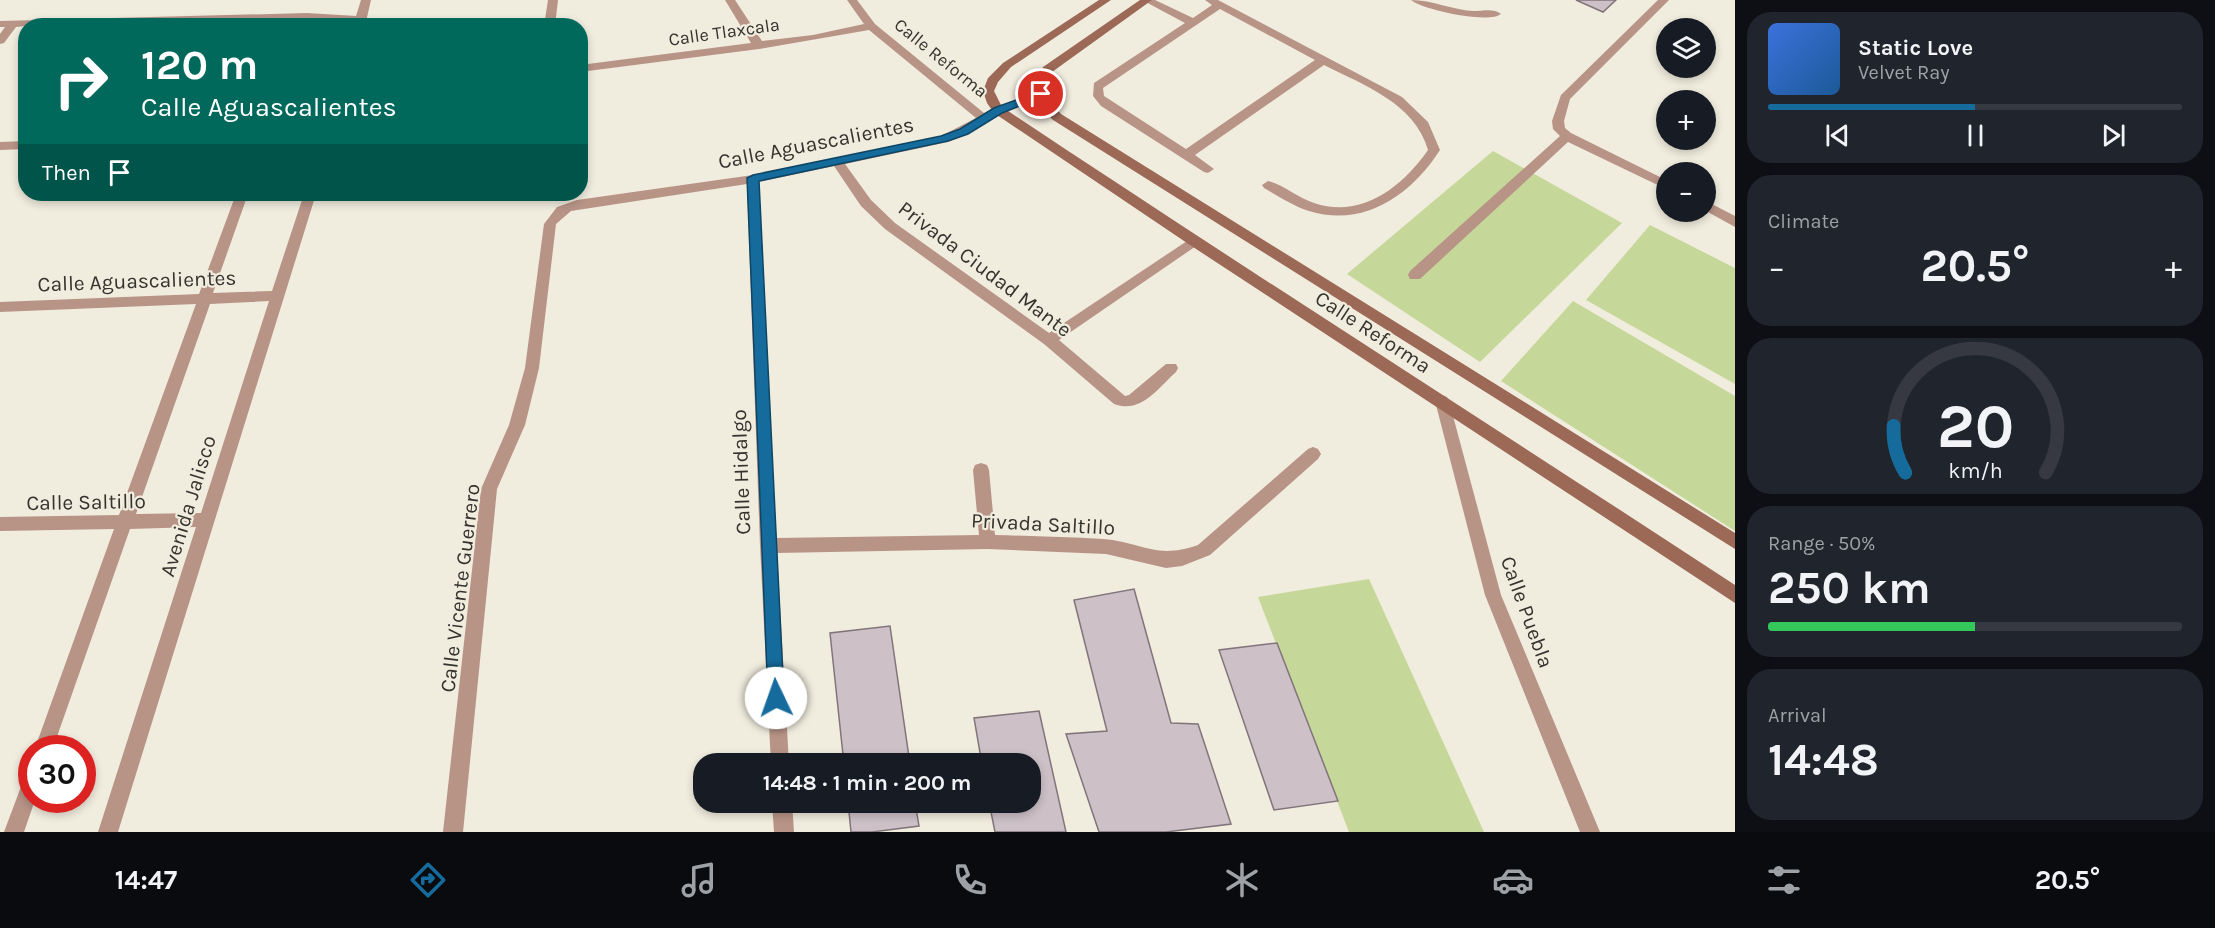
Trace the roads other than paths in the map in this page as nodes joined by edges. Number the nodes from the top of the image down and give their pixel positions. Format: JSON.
{"nodes":[{"id":1,"x":366,"y":0,"type":"edge"},
{"id":2,"x":553,"y":0,"type":"edge"},
{"id":3,"x":730,"y":0,"type":"edge"},
{"id":4,"x":852,"y":0,"type":"edge"},
{"id":5,"x":1106,"y":0,"type":"edge"},
{"id":6,"x":1147,"y":0,"type":"edge"},
{"id":7,"x":1416,"y":0,"type":"edge"},
{"id":8,"x":1664,"y":0,"type":"edge"},
{"id":9,"x":1214,"y":2,"type":"edge"},
{"id":10,"x":1496,"y":14,"type":"dead end"},
{"id":11,"x":307,"y":16,"type":"edge"},
{"id":12,"x":234,"y":18,"type":"edge"},
{"id":13,"x":325,"y":18,"type":"edge"},
{"id":14,"x":361,"y":18,"type":"edge"},
{"id":15,"x":550,"y":18,"type":"edge"},
{"id":16,"x":1193,"y":22,"type":"junction"},
{"id":17,"x":0,"y":24,"type":"edge"},
{"id":18,"x":13,"y":24,"type":"junction"},
{"id":19,"x":18,"y":24,"type":"edge"},
{"id":20,"x":871,"y":26,"type":"junction"},
{"id":21,"x":0,"y":41,"type":"edge"},
{"id":22,"x":759,"y":46,"type":"junction"},
{"id":23,"x":1323,"y":60,"type":"junction"},
{"id":24,"x":588,"y":68,"type":"edge"},
{"id":25,"x":1041,"y":94,"type":"junction"},
{"id":26,"x":994,"y":106,"type":"junction"},
{"id":27,"x":984,"y":119,"type":"junction"},
{"id":28,"x":1567,"y":136,"type":"junction"},
{"id":29,"x":18,"y":145,"type":"edge"},
{"id":30,"x":0,"y":146,"type":"edge"},
{"id":31,"x":1186,"y":155,"type":"junction"},
{"id":32,"x":837,"y":162,"type":"junction"},
{"id":33,"x":1208,"y":169,"type":"dead end"},
{"id":34,"x":753,"y":178,"type":"junction"},
{"id":35,"x":1656,"y":180,"type":"edge"},
{"id":36,"x":1268,"y":185,"type":"dead end"},
{"id":37,"x":240,"y":201,"type":"edge"},
{"id":38,"x":308,"y":201,"type":"edge"},
{"id":39,"x":589,"y":202,"type":"joint"},
{"id":40,"x":1716,"y":212,"type":"edge"},
{"id":41,"x":1735,"y":222,"type":"edge"},
{"id":42,"x":1195,"y":242,"type":"junction"},
{"id":43,"x":1415,"y":275,"type":"dead end"},
{"id":44,"x":276,"y":296,"type":"junction"},
{"id":45,"x":205,"y":299,"type":"junction"},
{"id":46,"x":0,"y":307,"type":"edge"},
{"id":47,"x":1049,"y":340,"type":"junction"},
{"id":48,"x":1171,"y":368,"type":"dead end"},
{"id":49,"x":1442,"y":401,"type":"junction"},
{"id":50,"x":1313,"y":454,"type":"dead end"},
{"id":51,"x":981,"y":470,"type":"dead end"},
{"id":52,"x":208,"y":520,"type":"junction"},
{"id":53,"x":125,"y":522,"type":"junction"},
{"id":54,"x":0,"y":524,"type":"edge"},
{"id":55,"x":988,"y":542,"type":"junction"},
{"id":56,"x":1735,"y":542,"type":"edge"},
{"id":57,"x":768,"y":546,"type":"junction"},
{"id":58,"x":1735,"y":595,"type":"edge"},
{"id":59,"x":49,"y":735,"type":"edge"},
{"id":60,"x":779,"y":753,"type":"edge"},
{"id":61,"x":21,"y":813,"type":"edge"},
{"id":62,"x":783,"y":813,"type":"edge"},
{"id":63,"x":14,"y":832,"type":"edge"},
{"id":64,"x":108,"y":832,"type":"edge"},
{"id":65,"x":453,"y":832,"type":"edge"},
{"id":66,"x":784,"y":832,"type":"edge"},
{"id":67,"x":1590,"y":832,"type":"edge"}],
"edges":[{"from":1,"to":14,"type":"street"},
{"from":2,"to":15,"type":"street"},
{"from":3,"to":22,"type":"street"},
{"from":4,"to":20,"type":"street","name":"Calle Reforma"},
{"from":5,"to":26,"type":"street"},
{"from":6,"to":16,"type":"street"},
{"from":6,"to":25,"type":"street"},
{"from":7,"to":10,"type":"street"},
{"from":8,"to":28,"type":"street"},
{"from":9,"to":16,"type":"street"},
{"from":9,"to":23,"type":"street"},
{"from":11,"to":12,"type":"street"},
{"from":11,"to":13,"type":"street"},
{"from":16,"to":31,"type":"street"},
{"from":17,"to":18,"type":"street"},
{"from":18,"to":19,"type":"street"},
{"from":18,"to":21,"type":"street"},
{"from":20,"to":22,"type":"street","name":"Calle Tlaxcala"},
{"from":20,"to":27,"type":"street","name":"Calle Reforma"},
{"from":22,"to":24,"type":"street","name":"Calle Tlaxcala"},
{"from":23,"to":31,"type":"street"},
{"from":23,"to":36,"type":"street"},
{"from":25,"to":26,"type":"street","name":"Calle Aguascalientes"},
{"from":25,"to":56,"type":"street","name":"Calle Reforma"},
{"from":26,"to":27,"type":"street","name":"Calle Aguascalientes"},
{"from":26,"to":42,"type":"street","name":"Calle Reforma"},
{"from":27,"to":32,"type":"street","name":"Calle Aguascalientes"},
{"from":28,"to":35,"type":"street"},
{"from":28,"to":43,"type":"street"},
{"from":29,"to":30,"type":"street"},
{"from":31,"to":33,"type":"street"},
{"from":32,"to":34,"type":"street","name":"Calle Aguascalientes"},
{"from":32,"to":47,"type":"street","name":"Privada Ciudad Mante"},
{"from":34,"to":39,"type":"street","name":"Calle Aguascalientes"},
{"from":34,"to":57,"type":"street","name":"Calle Hidalgo"},
{"from":37,"to":45,"type":"street"},
{"from":38,"to":44,"type":"street","name":"Avenida Jalisco"},
{"from":39,"to":65,"type":"street","name":"Calle Vicente Guerrero"},
{"from":40,"to":41,"type":"street"},
{"from":42,"to":47,"type":"street"},
{"from":42,"to":49,"type":"street","name":"Calle Reforma"},
{"from":44,"to":45,"type":"street","name":"Calle Aguascalientes"},
{"from":44,"to":52,"type":"street","name":"Avenida Jalisco"},
{"from":45,"to":46,"type":"street","name":"Calle Aguascalientes"},
{"from":45,"to":53,"type":"street"},
{"from":47,"to":48,"type":"street","name":"Privada Ciudad Mante"},
{"from":49,"to":58,"type":"street","name":"Calle Reforma"},
{"from":49,"to":67,"type":"street","name":"Calle Puebla"},
{"from":50,"to":55,"type":"street","name":"Privada Saltillo"},
{"from":51,"to":55,"type":"street"},
{"from":52,"to":53,"type":"street","name":"Calle Saltillo"},
{"from":52,"to":64,"type":"street","name":"Avenida Jalisco"},
{"from":53,"to":54,"type":"street","name":"Calle Saltillo"},
{"from":53,"to":59,"type":"street"},
{"from":55,"to":57,"type":"street","name":"Privada Saltillo"},
{"from":57,"to":60,"type":"street","name":"Calle Hidalgo"},
{"from":61,"to":63,"type":"street"},
{"from":62,"to":66,"type":"street"}]}
